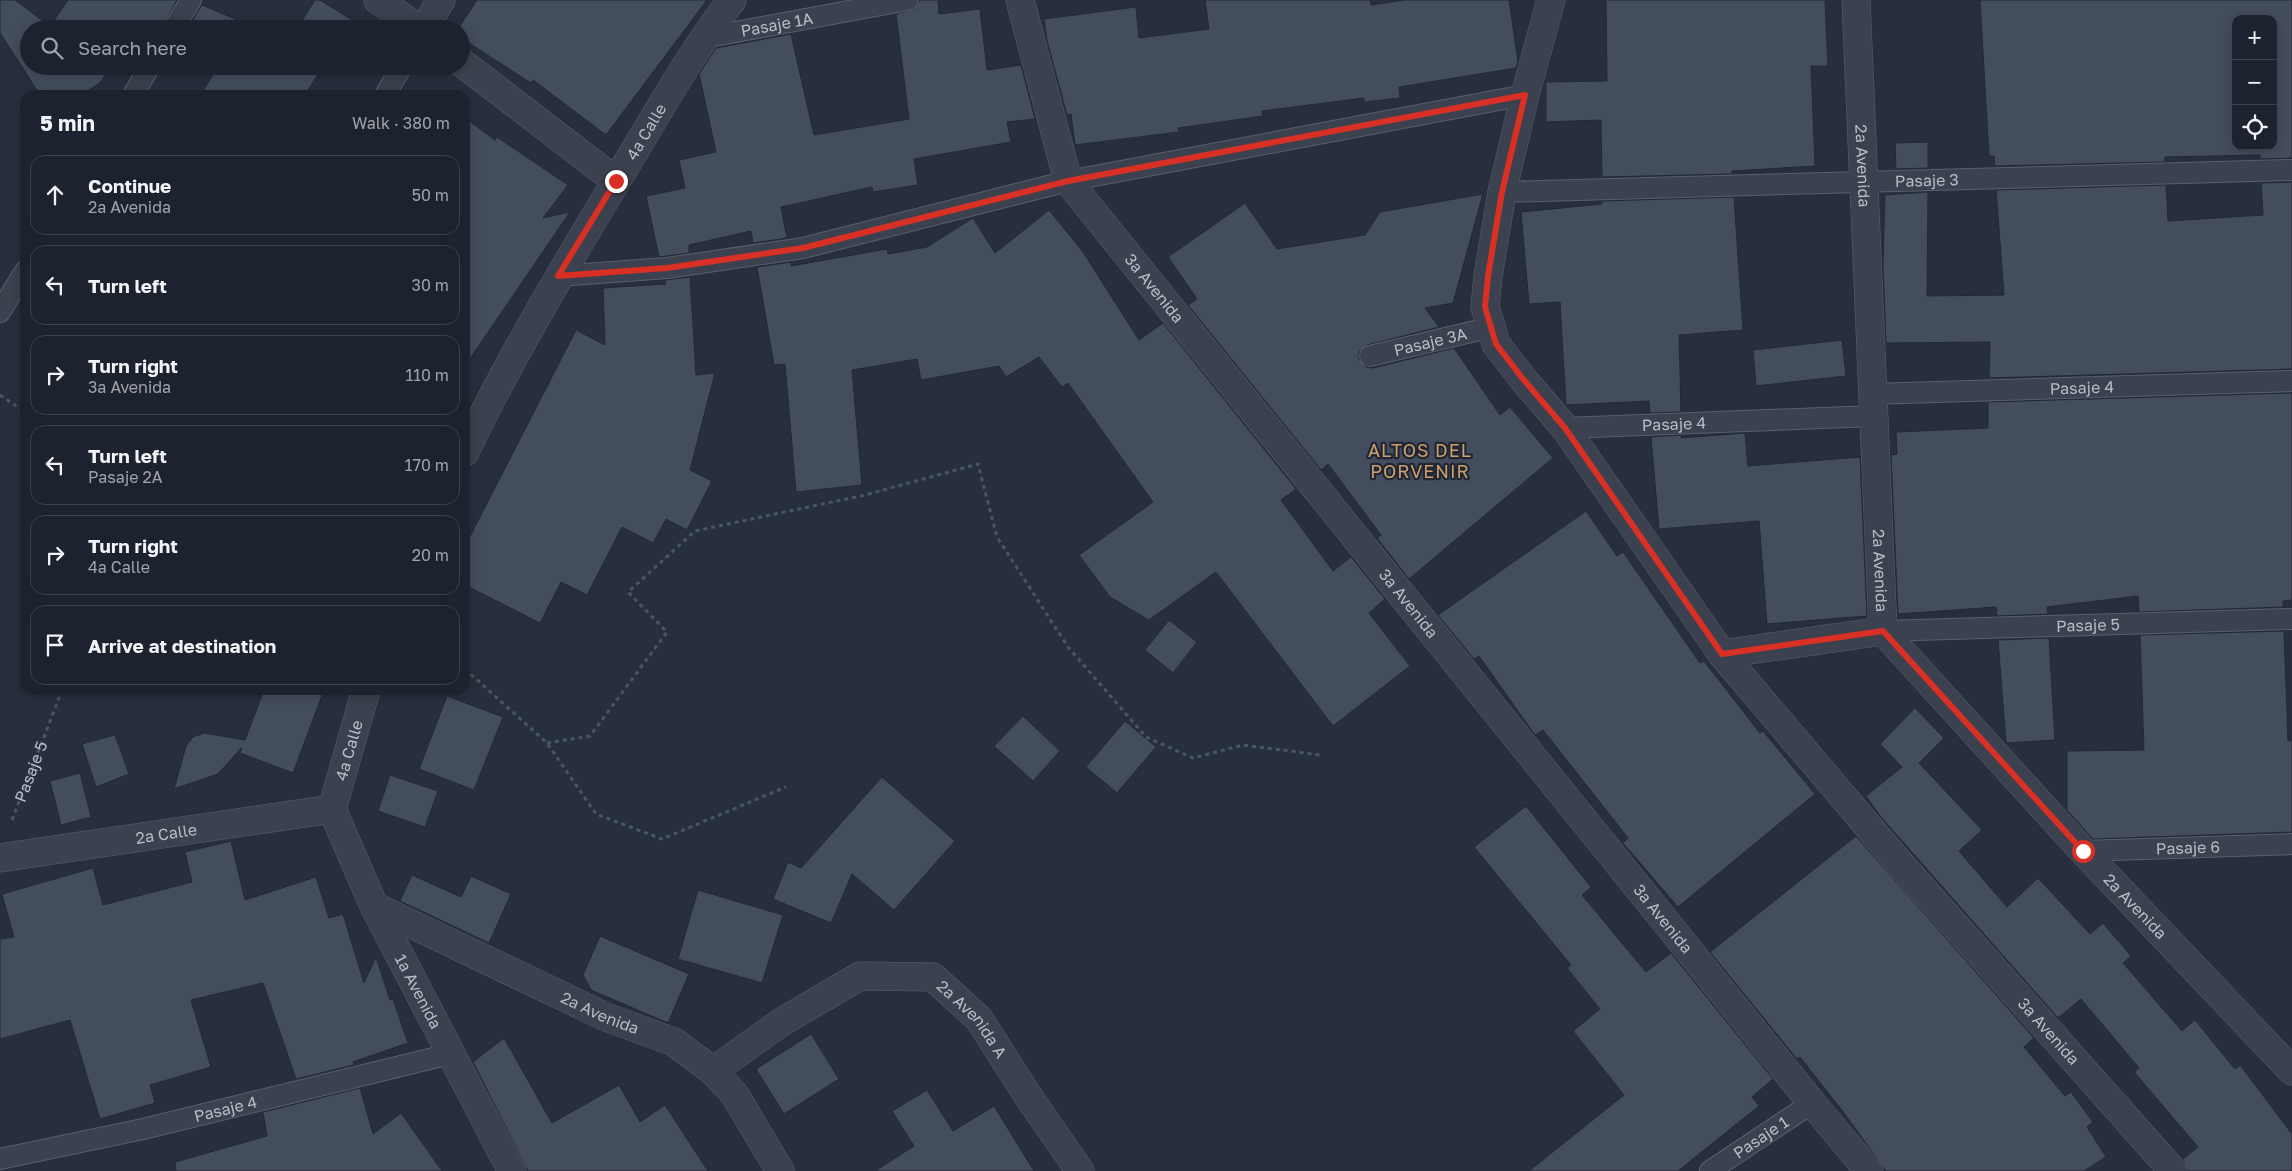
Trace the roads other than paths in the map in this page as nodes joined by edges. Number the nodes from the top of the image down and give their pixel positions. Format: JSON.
{"nodes":[{"id":1,"x":191,"y":0,"type":"edge"},
{"id":2,"x":378,"y":0,"type":"edge"},
{"id":3,"x":441,"y":0,"type":"edge"},
{"id":4,"x":732,"y":0,"type":"edge"},
{"id":5,"x":908,"y":0,"type":"edge"},
{"id":6,"x":1020,"y":0,"type":"edge"},
{"id":7,"x":1551,"y":0,"type":"edge"},
{"id":8,"x":1856,"y":0,"type":"edge"},
{"id":9,"x":179,"y":20,"type":"edge"},
{"id":10,"x":406,"y":20,"type":"edge"},
{"id":11,"x":429,"y":20,"type":"edge"},
{"id":12,"x":703,"y":38,"type":"junction"},
{"id":13,"x":470,"y":69,"type":"edge"},
{"id":14,"x":144,"y":75,"type":"edge"},
{"id":15,"x":397,"y":75,"type":"edge"},
{"id":16,"x":135,"y":90,"type":"edge"},
{"id":17,"x":388,"y":90,"type":"edge"},
{"id":18,"x":1525,"y":95,"type":"junction"},
{"id":19,"x":2292,"y":170,"type":"edge"},
{"id":20,"x":616,"y":181,"type":"junction"},
{"id":21,"x":1068,"y":181,"type":"junction"},
{"id":22,"x":1862,"y":181,"type":"junction"},
{"id":23,"x":1502,"y":192,"type":"junction"},
{"id":24,"x":558,"y":276,"type":"junction"},
{"id":25,"x":20,"y":279,"type":"edge"},
{"id":26,"x":0,"y":312,"type":"edge"},
{"id":27,"x":1492,"y":328,"type":"junction"},
{"id":28,"x":1370,"y":356,"type":"dead end"},
{"id":29,"x":2292,"y":381,"type":"edge"},
{"id":30,"x":1873,"y":405,"type":"junction"},
{"id":31,"x":1565,"y":428,"type":"junction"},
{"id":32,"x":470,"y":441,"type":"edge"},
{"id":33,"x":2292,"y":619,"type":"edge"},
{"id":34,"x":1883,"y":631,"type":"junction"},
{"id":35,"x":1722,"y":654,"type":"junction"},
{"id":36,"x":365,"y":695,"type":"edge"},
{"id":37,"x":332,"y":810,"type":"junction"},
{"id":38,"x":2292,"y":844,"type":"edge"},
{"id":39,"x":2083,"y":851,"type":"junction"},
{"id":40,"x":0,"y":858,"type":"edge"},
{"id":41,"x":374,"y":906,"type":"junction"},
{"id":42,"x":450,"y":1054,"type":"junction"},
{"id":43,"x":2292,"y":1070,"type":"edge"},
{"id":44,"x":713,"y":1071,"type":"junction"},
{"id":45,"x":1812,"y":1104,"type":"junction"},
{"id":46,"x":0,"y":1159,"type":"edge"},
{"id":47,"x":512,"y":1171,"type":"edge"},
{"id":48,"x":780,"y":1171,"type":"edge"},
{"id":49,"x":1080,"y":1171,"type":"edge"},
{"id":50,"x":1710,"y":1171,"type":"edge"},
{"id":51,"x":1869,"y":1171,"type":"edge"},
{"id":52,"x":2173,"y":1171,"type":"edge"}],
"edges":[{"from":1,"to":9,"type":"lane"},
{"from":2,"to":10,"type":"street"},
{"from":3,"to":11,"type":"street"},
{"from":4,"to":12,"type":"street","name":"4a Calle"},
{"from":5,"to":12,"type":"lane","name":"Pasaje 1A"},
{"from":6,"to":21,"type":"street","name":"3a Avenida"},
{"from":7,"to":18,"type":"street","name":"3a Avenida"},
{"from":8,"to":22,"type":"street","name":"2a Avenida"},
{"from":12,"to":20,"type":"street","name":"4a Calle"},
{"from":13,"to":20,"type":"street"},
{"from":14,"to":16,"type":"lane"},
{"from":15,"to":17,"type":"lane"},
{"from":18,"to":21,"type":"lane"},
{"from":18,"to":23,"type":"street","name":"3a Avenida"},
{"from":19,"to":22,"type":"lane","name":"Pasaje 3"},
{"from":20,"to":24,"type":"street","name":"4a Calle"},
{"from":21,"to":24,"type":"lane"},
{"from":21,"to":45,"type":"street","name":"3a Avenida"},
{"from":22,"to":23,"type":"lane","name":"Pasaje 3"},
{"from":22,"to":30,"type":"street","name":"2a Avenida"},
{"from":23,"to":27,"type":"street","name":"3a Avenida"},
{"from":24,"to":32,"type":"street","name":"4a Calle"},
{"from":25,"to":26,"type":"lane"},
{"from":27,"to":28,"type":"lane","name":"Pasaje 3A"},
{"from":27,"to":31,"type":"street","name":"3a Avenida"},
{"from":29,"to":30,"type":"lane","name":"Pasaje 4"},
{"from":30,"to":31,"type":"lane","name":"Pasaje 4"},
{"from":30,"to":34,"type":"street","name":"2a Avenida"},
{"from":31,"to":35,"type":"street","name":"3a Avenida"},
{"from":33,"to":34,"type":"lane","name":"Pasaje 5"},
{"from":34,"to":35,"type":"street"},
{"from":34,"to":39,"type":"street","name":"2a Avenida"},
{"from":35,"to":52,"type":"street","name":"3a Avenida"},
{"from":36,"to":37,"type":"street","name":"4a Calle"},
{"from":37,"to":40,"type":"street","name":"2a Calle"},
{"from":37,"to":41,"type":"street","name":"1a Avenida"},
{"from":38,"to":39,"type":"lane","name":"Pasaje 6"},
{"from":39,"to":43,"type":"street","name":"2a Avenida"},
{"from":41,"to":42,"type":"street","name":"1a Avenida"},
{"from":41,"to":44,"type":"street","name":"2a Avenida"},
{"from":42,"to":46,"type":"lane","name":"Pasaje 4"},
{"from":42,"to":47,"type":"street","name":"1a Avenida"},
{"from":44,"to":48,"type":"street","name":"2a Avenida"},
{"from":44,"to":49,"type":"street","name":"2a Avenida A"},
{"from":45,"to":50,"type":"lane","name":"Pasaje 1"},
{"from":45,"to":51,"type":"street","name":"3a Avenida"}]}
